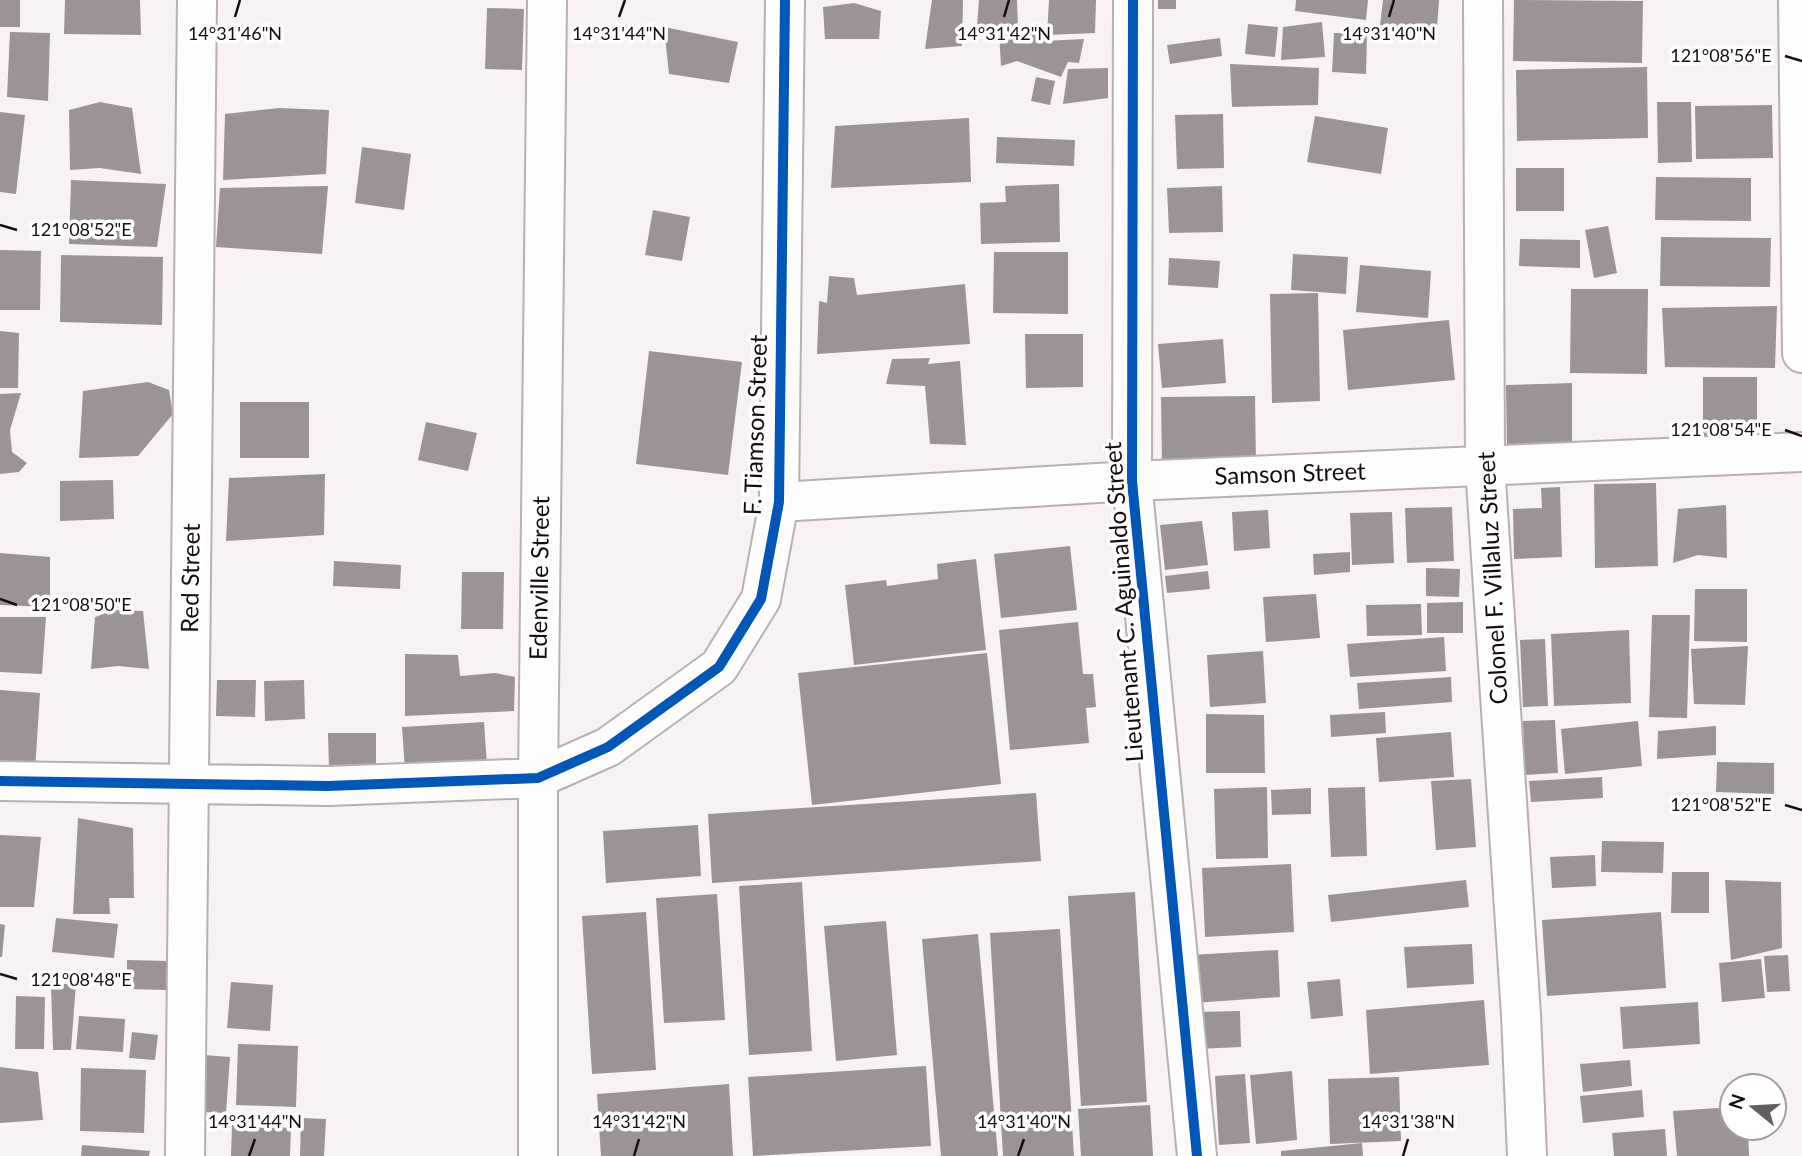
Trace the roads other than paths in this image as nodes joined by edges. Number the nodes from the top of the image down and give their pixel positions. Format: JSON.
{"nodes":[{"id":1,"x":197,"y":0,"type":"edge"},
{"id":2,"x":547,"y":0,"type":"edge"},
{"id":3,"x":785,"y":0,"type":"edge"},
{"id":4,"x":1133,"y":0,"type":"edge"},
{"id":5,"x":1483,"y":0,"type":"edge"},
{"id":6,"x":1798,"y":0,"type":"edge"},
{"id":7,"x":1801,"y":42,"type":"edge"},
{"id":8,"x":1802,"y":353,"type":"edge"},
{"id":9,"x":1802,"y":452,"type":"edge"},
{"id":10,"x":1485,"y":466,"type":"junction"},
{"id":11,"x":1132,"y":481,"type":"junction"},
{"id":12,"x":779,"y":502,"type":"junction"},
{"id":13,"x":538,"y":778,"type":"junction"},
{"id":14,"x":0,"y":781,"type":"edge"},
{"id":15,"x":190,"y":784,"type":"junction"},
{"id":16,"x":185,"y":1156,"type":"edge"},
{"id":17,"x":538,"y":1156,"type":"edge"},
{"id":18,"x":1197,"y":1156,"type":"edge"},
{"id":19,"x":1527,"y":1156,"type":"edge"}],
"edges":[{"from":1,"to":15,"type":"street","name":"Red Street"},
{"from":2,"to":13,"type":"street","name":"Edenville Street"},
{"from":3,"to":12,"type":"street","name":"F. Tiamson Street"},
{"from":4,"to":11,"type":"street","name":"Lieutenant C. Aguinaldo Street"},
{"from":5,"to":10,"type":"street","name":"Colonel F. Villaluz Street"},
{"from":6,"to":7,"type":"street"},
{"from":7,"to":8,"type":"street"},
{"from":9,"to":10,"type":"street","name":"Samson Street"},
{"from":10,"to":11,"type":"street","name":"Samson Street"},
{"from":10,"to":19,"type":"street","name":"Colonel F. Villaluz Street"},
{"from":11,"to":12,"type":"street","name":"Samson Street"},
{"from":11,"to":18,"type":"street","name":"Lieutenant C. Aguinaldo Street"},
{"from":12,"to":13,"type":"street","name":"F. Tiamson Street"},
{"from":13,"to":15,"type":"street"},
{"from":13,"to":17,"type":"street","name":"Edenville Street"},
{"from":14,"to":15,"type":"street"},
{"from":15,"to":16,"type":"street","name":"Red Street"}]}
